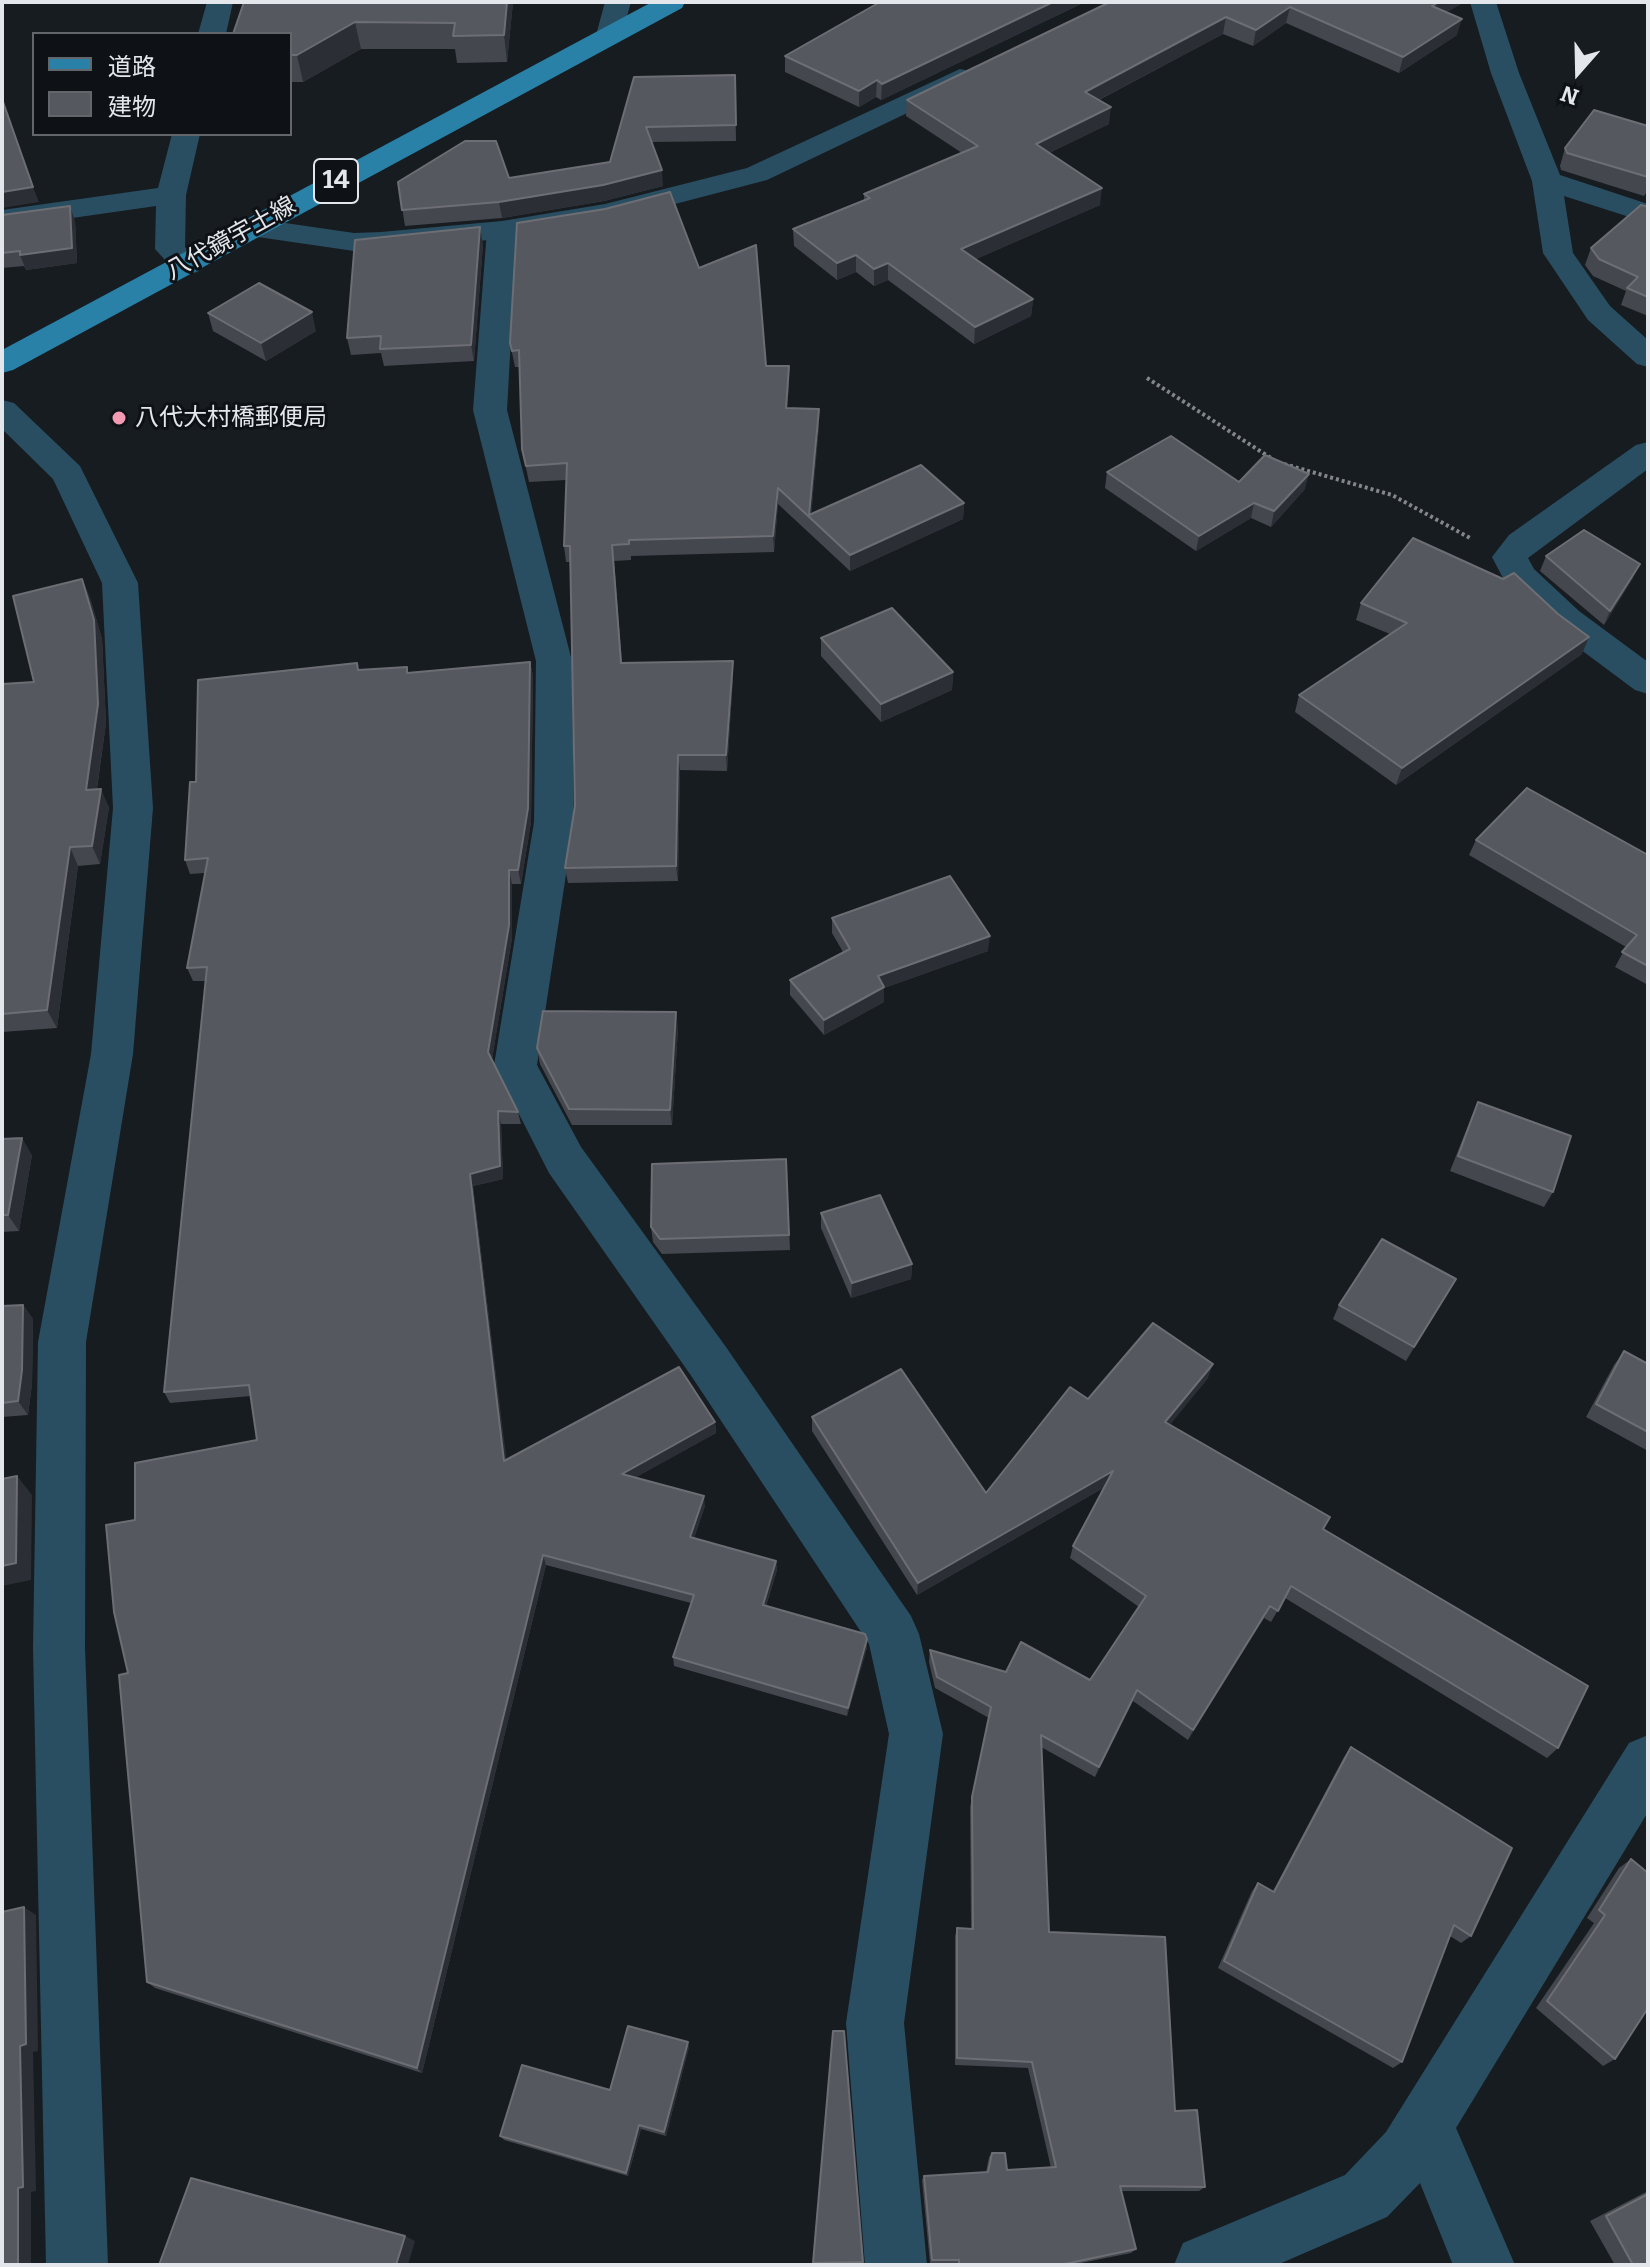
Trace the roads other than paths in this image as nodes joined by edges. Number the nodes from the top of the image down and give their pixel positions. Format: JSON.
{"nodes":[{"id":1,"x":220,"y":2,"type":"edge"},
{"id":2,"x":618,"y":2,"type":"edge"},
{"id":3,"x":672,"y":2,"type":"edge"},
{"id":4,"x":1483,"y":2,"type":"edge"},
{"id":5,"x":212,"y":32,"type":"edge"},
{"id":6,"x":610,"y":35,"type":"junction"},
{"id":7,"x":983,"y":66,"type":"edge"},
{"id":8,"x":186,"y":136,"type":"edge"},
{"id":9,"x":1547,"y":181,"type":"junction"},
{"id":10,"x":171,"y":195,"type":"junction"},
{"id":11,"x":1648,"y":214,"type":"edge"},
{"id":12,"x":2,"y":219,"type":"edge"},
{"id":13,"x":251,"y":227,"type":"junction"},
{"id":14,"x":502,"y":230,"type":"junction"},
{"id":15,"x":187,"y":265,"type":"junction"},
{"id":16,"x":1648,"y":357,"type":"edge"},
{"id":17,"x":2,"y":363,"type":"edge"},
{"id":18,"x":2,"y":410,"type":"edge"},
{"id":19,"x":1648,"y":453,"type":"edge"},
{"id":20,"x":1648,"y":681,"type":"edge"},
{"id":21,"x":1648,"y":1762,"type":"edge"},
{"id":22,"x":1425,"y":2124,"type":"junction"},
{"id":23,"x":77,"y":2265,"type":"edge"},
{"id":24,"x":896,"y":2265,"type":"edge"},
{"id":25,"x":1205,"y":2265,"type":"edge"},
{"id":26,"x":1484,"y":2265,"type":"edge"}],
"edges":[{"from":1,"to":5,"type":"street"},
{"from":2,"to":6,"type":"street"},
{"from":3,"to":6,"type":"main road","name":"八代鏡宇土線","number":"14"},
{"from":4,"to":9,"type":"street"},
{"from":6,"to":13,"type":"main road","name":"八代鏡宇土線","number":"14"},
{"from":7,"to":14,"type":"street"},
{"from":8,"to":10,"type":"street"},
{"from":9,"to":11,"type":"street"},
{"from":9,"to":16,"type":"street"},
{"from":10,"to":12,"type":"street"},
{"from":10,"to":15,"type":"street"},
{"from":13,"to":14,"type":"street"},
{"from":13,"to":15,"type":"main road","name":"八代鏡宇土線","number":"14"},
{"from":14,"to":24,"type":"street"},
{"from":15,"to":17,"type":"main road","name":"八代鏡宇土線","number":"14"},
{"from":18,"to":23,"type":"street"},
{"from":19,"to":20,"type":"street"},
{"from":21,"to":22,"type":"street"},
{"from":22,"to":25,"type":"street"},
{"from":22,"to":26,"type":"street"}]}
